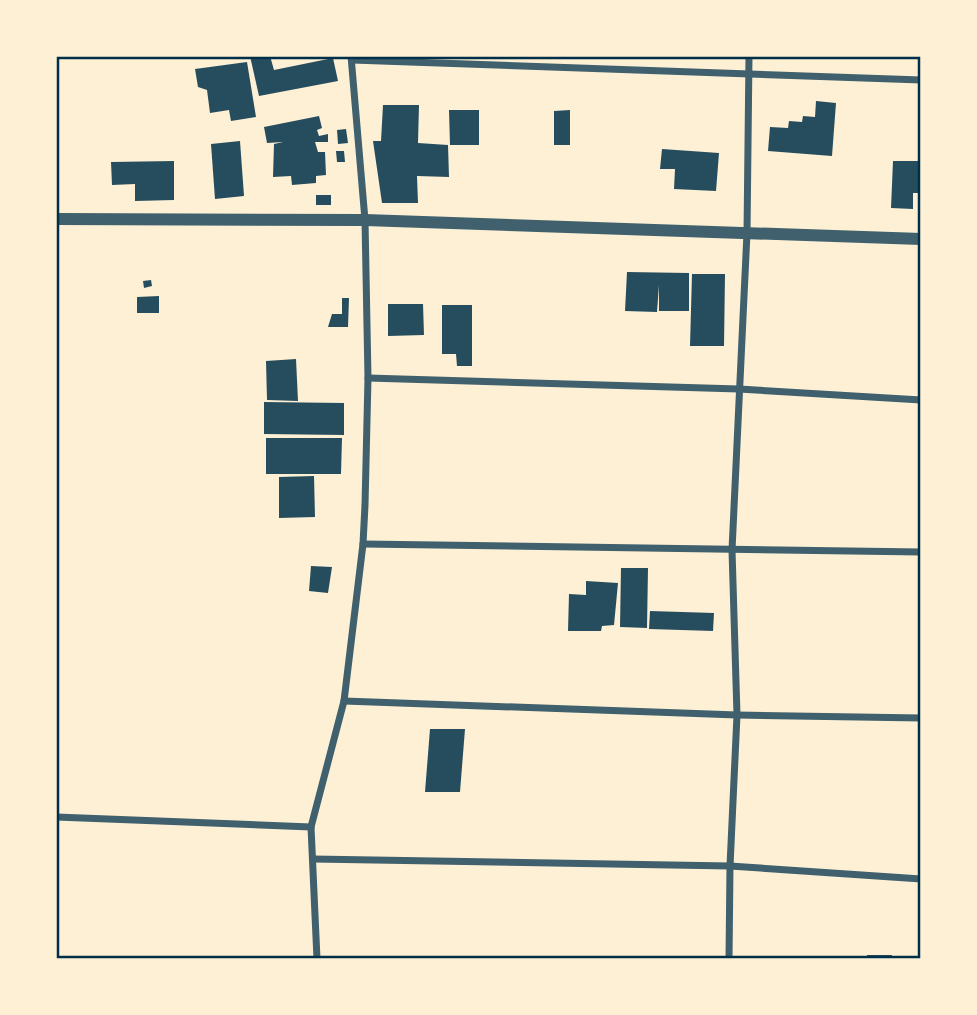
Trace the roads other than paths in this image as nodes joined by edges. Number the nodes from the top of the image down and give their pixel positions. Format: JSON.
{"nodes":[{"id":1,"x":749,"y":56,"type":"edge"},
{"id":2,"x":352,"y":58,"type":"edge"},
{"id":3,"x":749,"y":72,"type":"junction"},
{"id":4,"x":921,"y":79,"type":"edge"},
{"id":5,"x":56,"y":219,"type":"edge"},
{"id":6,"x":365,"y":220,"type":"junction"},
{"id":7,"x":747,"y":233,"type":"junction"},
{"id":8,"x":921,"y":239,"type":"edge"},
{"id":9,"x":368,"y":378,"type":"junction"},
{"id":10,"x":738,"y":388,"type":"junction"},
{"id":11,"x":921,"y":400,"type":"edge"},
{"id":12,"x":363,"y":544,"type":"junction"},
{"id":13,"x":732,"y":550,"type":"junction"},
{"id":14,"x":921,"y":552,"type":"edge"},
{"id":15,"x":344,"y":701,"type":"junction"},
{"id":16,"x":737,"y":715,"type":"junction"},
{"id":17,"x":921,"y":718,"type":"edge"},
{"id":18,"x":56,"y":817,"type":"edge"},
{"id":19,"x":311,"y":827,"type":"junction"},
{"id":20,"x":313,"y":859,"type":"junction"},
{"id":21,"x":730,"y":866,"type":"junction"},
{"id":22,"x":921,"y":879,"type":"edge"},
{"id":23,"x":317,"y":959,"type":"edge"},
{"id":24,"x":729,"y":959,"type":"edge"}],
"edges":[{"from":1,"to":3,"type":"street"},
{"from":2,"to":3,"type":"street"},
{"from":2,"to":6,"type":"street"},
{"from":3,"to":4,"type":"street"},
{"from":3,"to":7,"type":"street"},
{"from":5,"to":6,"type":"street"},
{"from":6,"to":7,"type":"street"},
{"from":6,"to":9,"type":"street"},
{"from":7,"to":8,"type":"street"},
{"from":7,"to":10,"type":"street"},
{"from":9,"to":10,"type":"street"},
{"from":9,"to":12,"type":"street"},
{"from":10,"to":11,"type":"street"},
{"from":10,"to":13,"type":"street"},
{"from":12,"to":13,"type":"street"},
{"from":12,"to":15,"type":"street"},
{"from":13,"to":14,"type":"street"},
{"from":13,"to":16,"type":"street"},
{"from":15,"to":16,"type":"street"},
{"from":15,"to":19,"type":"street"},
{"from":16,"to":17,"type":"street"},
{"from":16,"to":21,"type":"street"},
{"from":18,"to":19,"type":"street"},
{"from":19,"to":20,"type":"street"},
{"from":20,"to":21,"type":"street"},
{"from":20,"to":23,"type":"street"},
{"from":21,"to":22,"type":"street"},
{"from":21,"to":24,"type":"street"}]}
